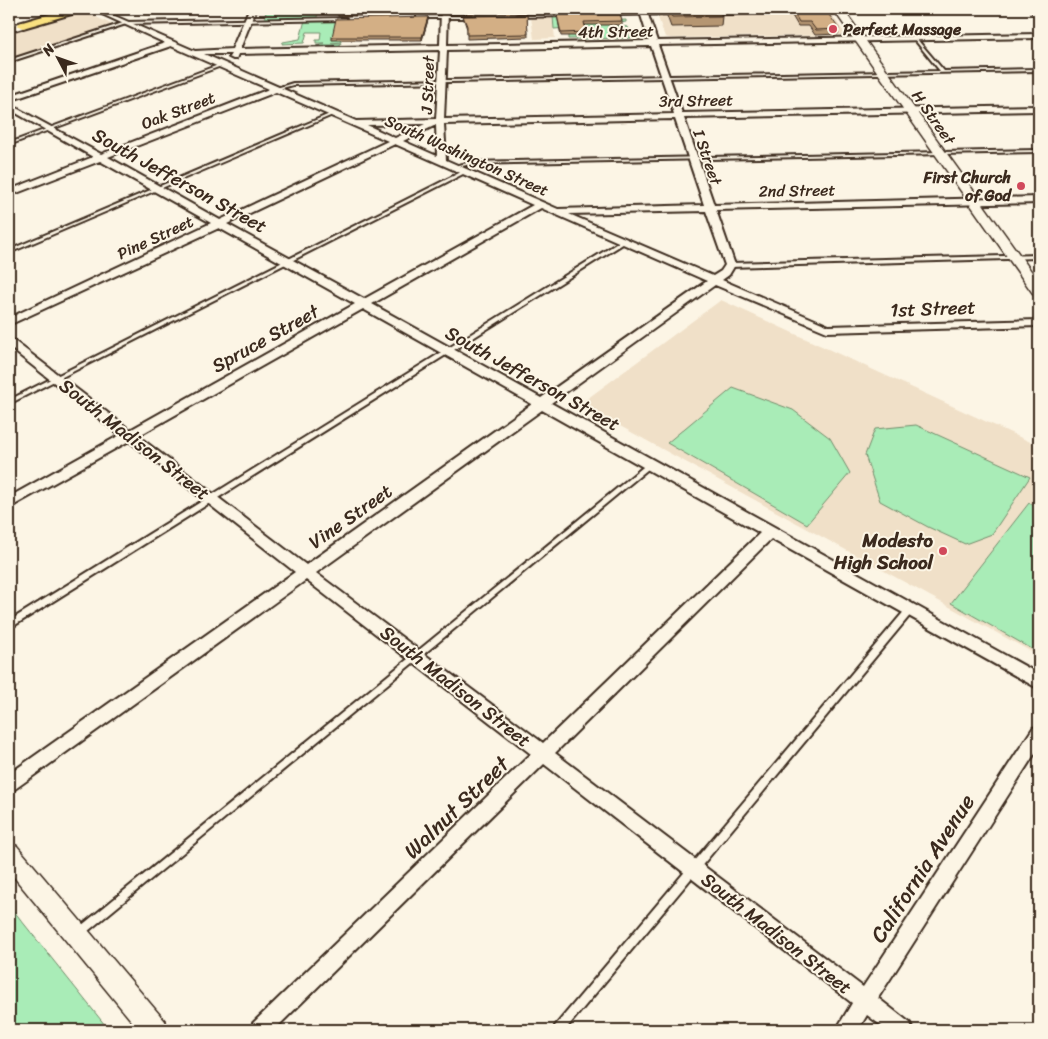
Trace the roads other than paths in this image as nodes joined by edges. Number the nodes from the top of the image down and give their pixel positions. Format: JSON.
{"nodes":[{"id":1,"x":65,"y":9,"type":"edge"},
{"id":2,"x":78,"y":9,"type":"edge"},
{"id":3,"x":94,"y":9,"type":"edge"},
{"id":4,"x":252,"y":9,"type":"edge"},
{"id":5,"x":839,"y":9,"type":"edge"},
{"id":6,"x":887,"y":9,"type":"edge"},
{"id":7,"x":1034,"y":9,"type":"edge"},
{"id":8,"x":643,"y":11,"type":"edge"},
{"id":9,"x":52,"y":12,"type":"edge"},
{"id":10,"x":444,"y":13,"type":"edge"},
{"id":11,"x":681,"y":13,"type":"edge"},
{"id":12,"x":709,"y":13,"type":"edge"},
{"id":13,"x":608,"y":14,"type":"edge"},
{"id":14,"x":1039,"y":14,"type":"edge"},
{"id":15,"x":571,"y":15,"type":"edge"},
{"id":16,"x":474,"y":16,"type":"edge"},
{"id":17,"x":512,"y":16,"type":"edge"},
{"id":18,"x":348,"y":18,"type":"edge"},
{"id":19,"x":416,"y":18,"type":"edge"},
{"id":20,"x":247,"y":20,"type":"junction"},
{"id":21,"x":126,"y":23,"type":"junction"},
{"id":22,"x":23,"y":24,"type":"joint"},
{"id":23,"x":9,"y":29,"type":"edge"},
{"id":24,"x":1039,"y":36,"type":"edge"},
{"id":25,"x":916,"y":38,"type":"junction"},
{"id":26,"x":860,"y":40,"type":"junction"},
{"id":27,"x":172,"y":43,"type":"junction"},
{"id":28,"x":653,"y":44,"type":"junction"},
{"id":29,"x":444,"y":47,"type":"junction"},
{"id":30,"x":236,"y":51,"type":"junction"},
{"id":31,"x":193,"y":52,"type":"junction"},
{"id":32,"x":9,"y":61,"type":"edge"},
{"id":33,"x":222,"y":65,"type":"junction"},
{"id":34,"x":1039,"y":70,"type":"edge"},
{"id":35,"x":943,"y":72,"type":"junction"},
{"id":36,"x":884,"y":74,"type":"junction"},
{"id":37,"x":665,"y":78,"type":"junction"},
{"id":38,"x":443,"y":82,"type":"junction"},
{"id":39,"x":275,"y":89,"type":"junction"},
{"id":40,"x":9,"y":99,"type":"edge"},
{"id":41,"x":9,"y":106,"type":"edge"},
{"id":42,"x":1039,"y":108,"type":"edge"},
{"id":43,"x":911,"y":111,"type":"junction"},
{"id":44,"x":333,"y":114,"type":"junction"},
{"id":45,"x":678,"y":115,"type":"junction"},
{"id":46,"x":440,"y":120,"type":"junction"},
{"id":47,"x":354,"y":123,"type":"junction"},
{"id":48,"x":51,"y":128,"type":"junction"},
{"id":49,"x":396,"y":142,"type":"junction"},
{"id":50,"x":9,"y":144,"type":"edge"},
{"id":51,"x":1039,"y":151,"type":"edge"},
{"id":52,"x":940,"y":153,"type":"junction"},
{"id":53,"x":101,"y":157,"type":"junction"},
{"id":54,"x":692,"y":158,"type":"junction"},
{"id":55,"x":442,"y":162,"type":"junction"},
{"id":56,"x":453,"y":167,"type":"junction"},
{"id":57,"x":465,"y":172,"type":"junction"},
{"id":58,"x":158,"y":189,"type":"junction"},
{"id":59,"x":9,"y":193,"type":"edge"},
{"id":60,"x":1039,"y":200,"type":"edge"},
{"id":61,"x":975,"y":202,"type":"junction"},
{"id":62,"x":540,"y":205,"type":"junction"},
{"id":63,"x":710,"y":207,"type":"junction"},
{"id":64,"x":555,"y":211,"type":"junction"},
{"id":65,"x":219,"y":224,"type":"junction"},
{"id":66,"x":624,"y":241,"type":"junction"},
{"id":67,"x":9,"y":252,"type":"edge"},
{"id":68,"x":1039,"y":256,"type":"edge"},
{"id":69,"x":1015,"y":257,"type":"junction"},
{"id":70,"x":287,"y":262,"type":"junction"},
{"id":71,"x":730,"y":265,"type":"junction"},
{"id":72,"x":715,"y":281,"type":"junction"},
{"id":73,"x":1039,"y":292,"type":"edge"},
{"id":74,"x":362,"y":304,"type":"junction"},
{"id":75,"x":9,"y":322,"type":"edge"},
{"id":76,"x":1039,"y":323,"type":"edge"},
{"id":77,"x":964,"y":324,"type":"joint"},
{"id":78,"x":827,"y":329,"type":"joint"},
{"id":79,"x":9,"y":342,"type":"edge"},
{"id":80,"x":447,"y":352,"type":"junction"},
{"id":81,"x":56,"y":378,"type":"junction"},
{"id":82,"x":9,"y":402,"type":"edge"},
{"id":83,"x":542,"y":405,"type":"junction"},
{"id":84,"x":130,"y":436,"type":"junction"},
{"id":85,"x":650,"y":465,"type":"junction"},
{"id":86,"x":213,"y":499,"type":"junction"},
{"id":87,"x":9,"y":503,"type":"edge"},
{"id":88,"x":770,"y":532,"type":"junction"},
{"id":89,"x":305,"y":572,"type":"junction"},
{"id":90,"x":909,"y":611,"type":"junction"},
{"id":91,"x":9,"y":625,"type":"edge"},
{"id":92,"x":417,"y":656,"type":"junction"},
{"id":93,"x":1039,"y":682,"type":"edge"},
{"id":94,"x":1039,"y":733,"type":"edge"},
{"id":95,"x":543,"y":754,"type":"junction"},
{"id":96,"x":9,"y":784,"type":"edge"},
{"id":97,"x":9,"y":854,"type":"edge"},
{"id":98,"x":693,"y":868,"type":"junction"},
{"id":99,"x":76,"y":936,"type":"junction"},
{"id":100,"x":865,"y":1002,"type":"junction"},
{"id":101,"x":156,"y":1030,"type":"edge"},
{"id":102,"x":260,"y":1030,"type":"edge"},
{"id":103,"x":559,"y":1030,"type":"edge"},
{"id":104,"x":846,"y":1030,"type":"edge"},
{"id":105,"x":903,"y":1030,"type":"edge"}],
"edges":[{"from":1,"to":9,"type":"main road"},
{"from":2,"to":9,"type":"main road"},
{"from":3,"to":21,"type":"street","name":"South Washington Street"},
{"from":4,"to":20,"type":"street"},
{"from":5,"to":6,"type":"lane"},
{"from":5,"to":12,"type":"lane"},
{"from":5,"to":26,"type":"main road","name":"H Street"},
{"from":7,"to":14,"type":"main road"},
{"from":8,"to":11,"type":"lane"},
{"from":8,"to":13,"type":"lane"},
{"from":8,"to":28,"type":"street","name":"I Street"},
{"from":9,"to":22,"type":"main road"},
{"from":10,"to":16,"type":"lane"},
{"from":10,"to":19,"type":"lane"},
{"from":10,"to":29,"type":"street","name":"J Street"},
{"from":15,"to":17,"type":"lane"},
{"from":18,"to":20,"type":"lane"},
{"from":20,"to":21,"type":"lane"},
{"from":20,"to":30,"type":"street"},
{"from":21,"to":27,"type":"street","name":"South Washington Street"},
{"from":21,"to":32,"type":"lane"},
{"from":22,"to":23,"type":"main road"},
{"from":24,"to":25,"type":"street","name":"4th Street"},
{"from":25,"to":26,"type":"street","name":"4th Street"},
{"from":25,"to":35,"type":"lane"},
{"from":26,"to":28,"type":"street","name":"4th Street"},
{"from":26,"to":36,"type":"main road","name":"H Street"},
{"from":27,"to":31,"type":"street","name":"South Washington Street"},
{"from":27,"to":40,"type":"street"},
{"from":28,"to":29,"type":"street","name":"4th Street"},
{"from":28,"to":37,"type":"street","name":"I Street"},
{"from":29,"to":30,"type":"street","name":"4th Street"},
{"from":29,"to":38,"type":"street","name":"J Street"},
{"from":30,"to":31,"type":"street","name":"4th Street"},
{"from":30,"to":33,"type":"street"},
{"from":31,"to":33,"type":"street","name":"South Washington Street"},
{"from":33,"to":39,"type":"street","name":"South Washington Street"},
{"from":33,"to":48,"type":"lane"},
{"from":34,"to":35,"type":"lane"},
{"from":35,"to":36,"type":"lane"},
{"from":36,"to":37,"type":"lane"},
{"from":36,"to":43,"type":"main road","name":"H Street"},
{"from":37,"to":38,"type":"lane"},
{"from":37,"to":45,"type":"street","name":"I Street"},
{"from":38,"to":39,"type":"lane"},
{"from":38,"to":46,"type":"street","name":"J Street"},
{"from":39,"to":44,"type":"street","name":"South Washington Street"},
{"from":39,"to":53,"type":"street","name":"Oak Street"},
{"from":41,"to":48,"type":"street","name":"South Jefferson Street"},
{"from":42,"to":43,"type":"street","name":"3rd Street"},
{"from":43,"to":45,"type":"street","name":"3rd Street"},
{"from":43,"to":52,"type":"main road","name":"H Street"},
{"from":44,"to":47,"type":"street","name":"South Washington Street"},
{"from":44,"to":58,"type":"lane"},
{"from":45,"to":46,"type":"street","name":"3rd Street"},
{"from":45,"to":54,"type":"street","name":"I Street"},
{"from":46,"to":47,"type":"street","name":"3rd Street"},
{"from":46,"to":49,"type":"street","name":"Pine Street"},
{"from":46,"to":55,"type":"street","name":"J Street"},
{"from":47,"to":49,"type":"street","name":"South Washington Street"},
{"from":48,"to":50,"type":"lane"},
{"from":48,"to":53,"type":"street","name":"South Jefferson Street"},
{"from":49,"to":55,"type":"street","name":"South Washington Street"},
{"from":49,"to":65,"type":"street","name":"Pine Street"},
{"from":51,"to":52,"type":"lane"},
{"from":52,"to":54,"type":"lane"},
{"from":52,"to":61,"type":"main road","name":"H Street"},
{"from":53,"to":58,"type":"street","name":"South Jefferson Street"},
{"from":53,"to":59,"type":"street","name":"Oak Street"},
{"from":54,"to":56,"type":"lane"},
{"from":54,"to":63,"type":"street","name":"I Street"},
{"from":55,"to":56,"type":"street","name":"South Washington Street"},
{"from":56,"to":57,"type":"street","name":"South Washington Street"},
{"from":57,"to":62,"type":"street","name":"South Washington Street"},
{"from":57,"to":70,"type":"lane"},
{"from":58,"to":65,"type":"street","name":"South Jefferson Street"},
{"from":58,"to":67,"type":"lane"},
{"from":60,"to":61,"type":"street","name":"2nd Street"},
{"from":61,"to":63,"type":"street","name":"2nd Street"},
{"from":61,"to":69,"type":"main road","name":"H Street"},
{"from":62,"to":64,"type":"street","name":"South Washington Street"},
{"from":62,"to":74,"type":"street","name":"Spruce Street"},
{"from":63,"to":64,"type":"street","name":"2nd Street"},
{"from":63,"to":71,"type":"street","name":"I Street"},
{"from":64,"to":66,"type":"street","name":"South Washington Street"},
{"from":65,"to":70,"type":"street","name":"South Jefferson Street"},
{"from":65,"to":75,"type":"street","name":"Pine Street"},
{"from":66,"to":72,"type":"street","name":"South Washington Street"},
{"from":66,"to":80,"type":"lane"},
{"from":68,"to":69,"type":"lane"},
{"from":69,"to":71,"type":"lane"},
{"from":69,"to":73,"type":"main road","name":"H Street"},
{"from":70,"to":74,"type":"street","name":"South Jefferson Street"},
{"from":70,"to":81,"type":"lane"},
{"from":71,"to":72,"type":"street"},
{"from":72,"to":78,"type":"street","name":"South Washington Street"},
{"from":72,"to":83,"type":"street","name":"Vine Street"},
{"from":74,"to":80,"type":"street","name":"South Jefferson Street"},
{"from":74,"to":84,"type":"street","name":"Spruce Street"},
{"from":76,"to":77,"type":"street","name":"1st Street"},
{"from":77,"to":78,"type":"street","name":"1st Street"},
{"from":79,"to":81,"type":"street","name":"South Madison Street"},
{"from":80,"to":83,"type":"street","name":"South Jefferson Street"},
{"from":80,"to":86,"type":"lane"},
{"from":81,"to":82,"type":"lane"},
{"from":81,"to":84,"type":"street","name":"South Madison Street"},
{"from":83,"to":85,"type":"street","name":"South Jefferson Street"},
{"from":83,"to":89,"type":"street","name":"Vine Street"},
{"from":84,"to":86,"type":"street","name":"South Madison Street"},
{"from":84,"to":87,"type":"street","name":"Spruce Street"},
{"from":85,"to":88,"type":"street","name":"South Jefferson Street"},
{"from":85,"to":92,"type":"lane"},
{"from":86,"to":89,"type":"street","name":"South Madison Street"},
{"from":86,"to":91,"type":"lane"},
{"from":88,"to":90,"type":"street","name":"South Jefferson Street"},
{"from":88,"to":95,"type":"street","name":"Walnut Street"},
{"from":89,"to":92,"type":"street","name":"South Madison Street"},
{"from":89,"to":96,"type":"street","name":"Vine Street"},
{"from":90,"to":93,"type":"street","name":"South Jefferson Street"},
{"from":90,"to":98,"type":"lane"},
{"from":92,"to":95,"type":"street","name":"South Madison Street"},
{"from":92,"to":99,"type":"lane"},
{"from":94,"to":100,"type":"street","name":"California Avenue"},
{"from":95,"to":98,"type":"street","name":"South Madison Street"},
{"from":95,"to":102,"type":"street","name":"Walnut Street"},
{"from":97,"to":99,"type":"street"},
{"from":98,"to":100,"type":"street","name":"South Madison Street"},
{"from":98,"to":103,"type":"lane"},
{"from":99,"to":101,"type":"street"},
{"from":100,"to":104,"type":"street","name":"California Avenue"},
{"from":100,"to":105,"type":"street","name":"South Madison Street"}]}
